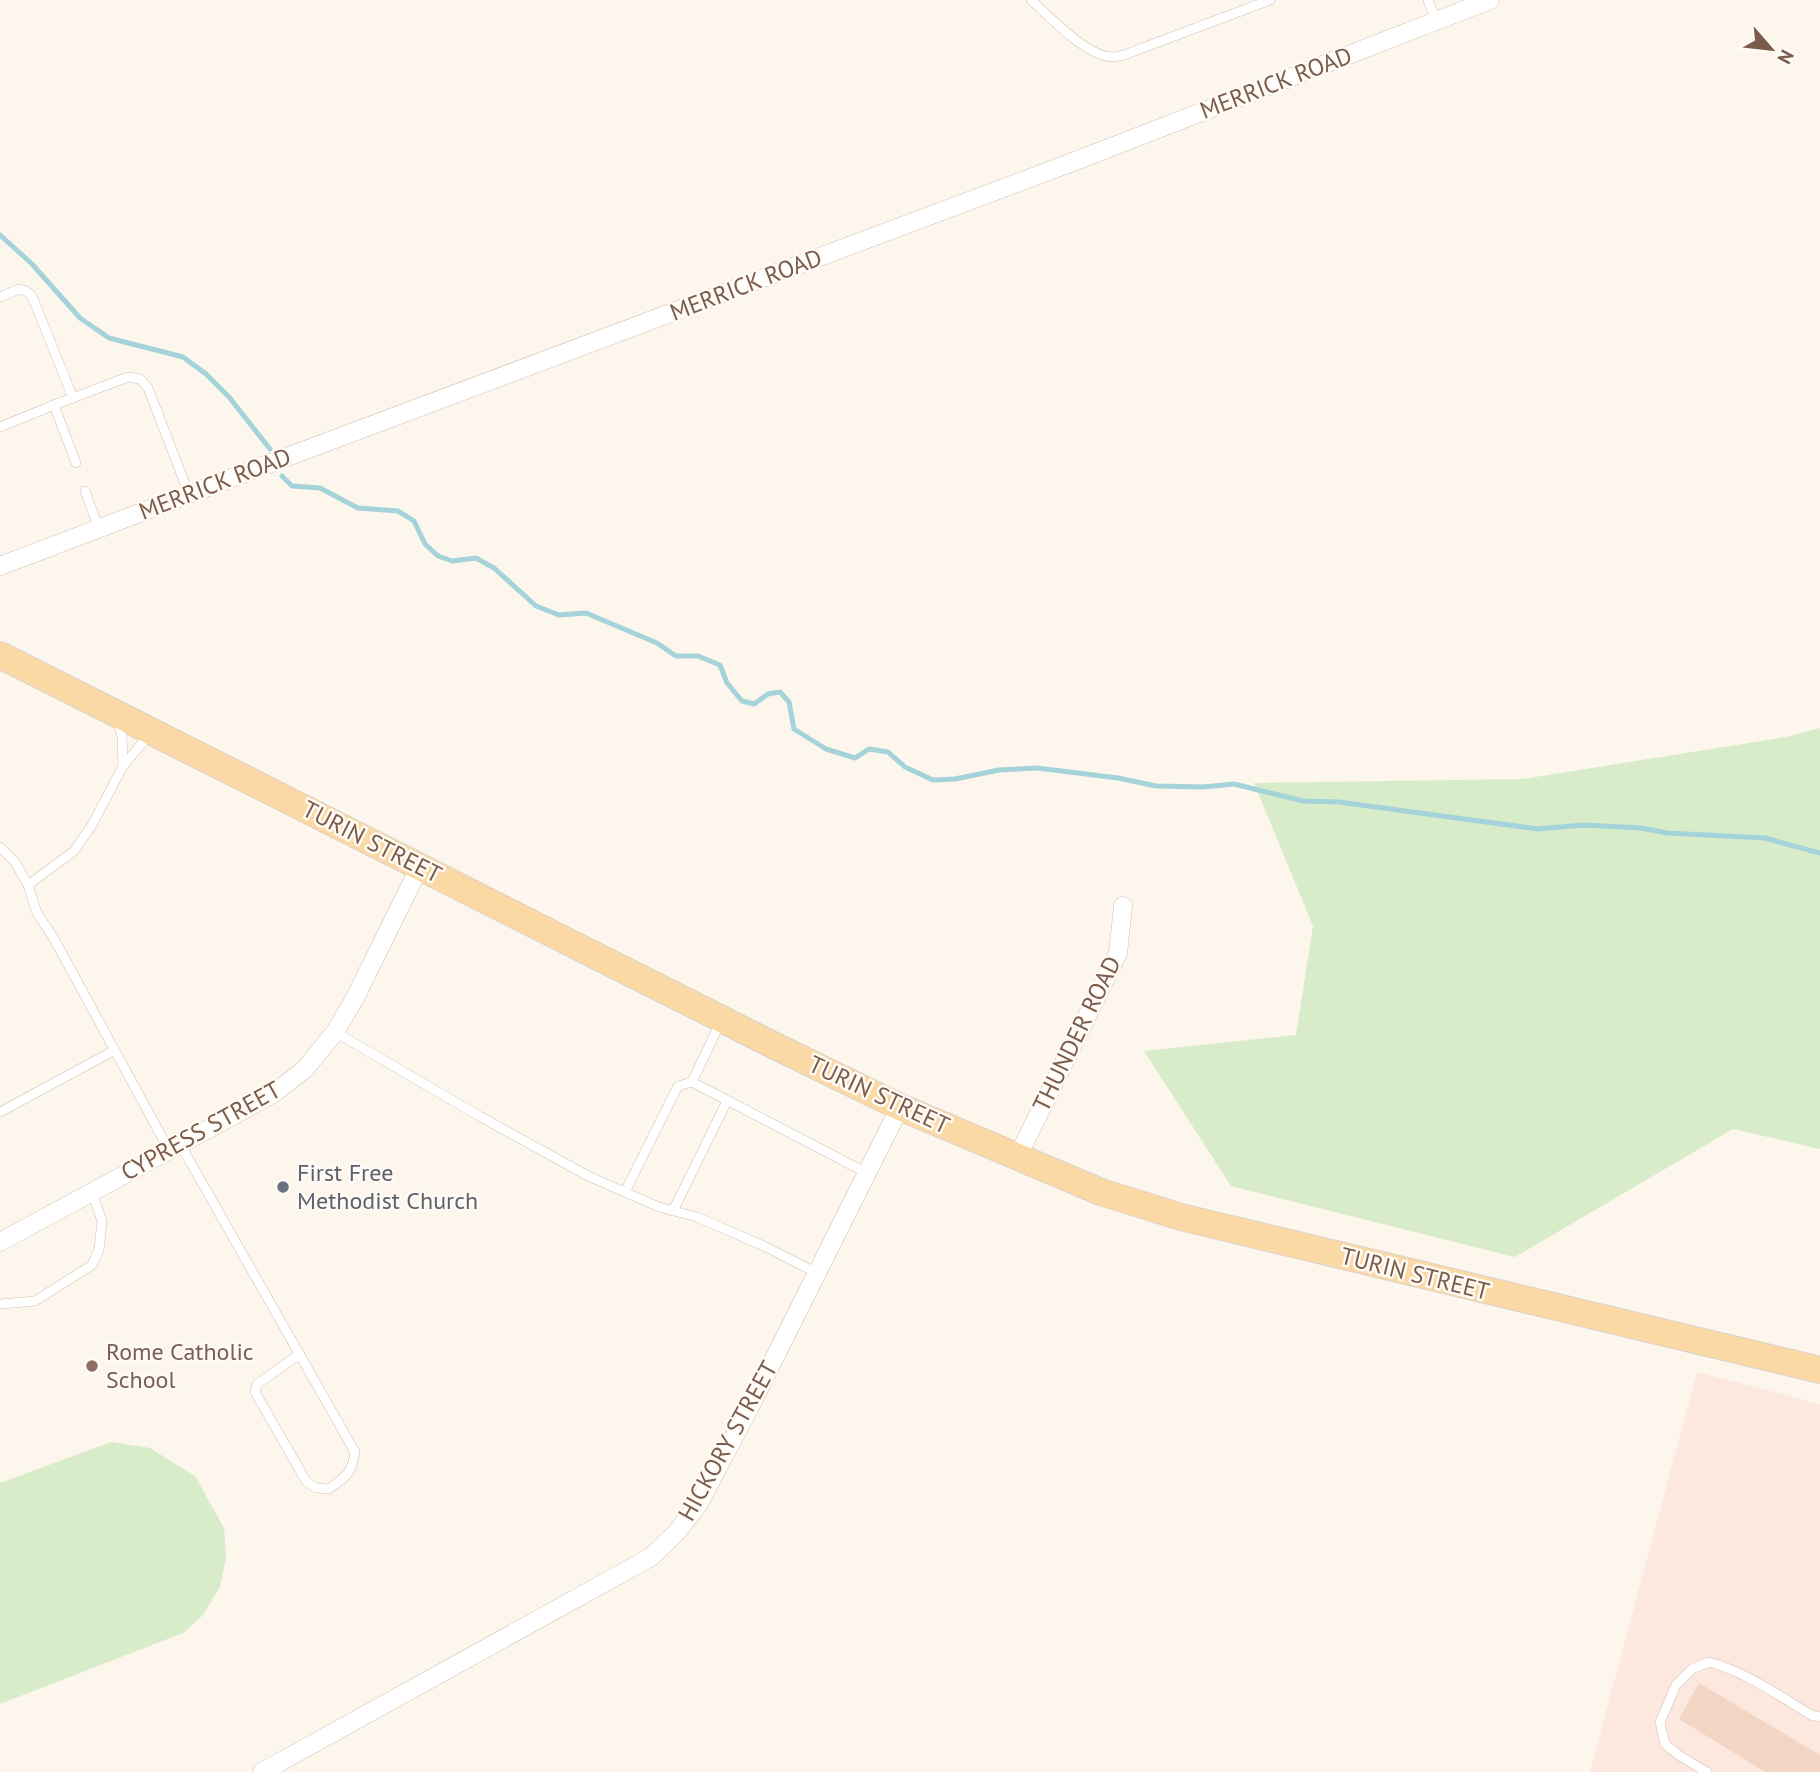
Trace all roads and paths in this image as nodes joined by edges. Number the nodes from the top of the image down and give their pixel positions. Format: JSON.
{"nodes":[{"id":1,"x":1031,"y":0,"type":"edge"},
{"id":2,"x":1269,"y":0,"type":"edge"},
{"id":3,"x":1428,"y":0,"type":"edge"},
{"id":4,"x":1490,"y":0,"type":"edge"},
{"id":5,"x":1436,"y":20,"type":"junction"},
{"id":6,"x":0,"y":297,"type":"edge"},
{"id":7,"x":73,"y":398,"type":"junction"},
{"id":8,"x":54,"y":405,"type":"junction"},
{"id":9,"x":0,"y":427,"type":"edge"},
{"id":10,"x":76,"y":463,"type":"dead end"},
{"id":11,"x":85,"y":491,"type":"dead end"},
{"id":12,"x":189,"y":494,"type":"junction"},
{"id":13,"x":99,"y":529,"type":"junction"},
{"id":14,"x":0,"y":566,"type":"edge"},
{"id":15,"x":0,"y":656,"type":"edge"},
{"id":16,"x":113,"y":712,"type":"junction"},
{"id":17,"x":152,"y":732,"type":"junction"},
{"id":18,"x":123,"y":766,"type":"junction"},
{"id":19,"x":0,"y":847,"type":"edge"},
{"id":20,"x":420,"y":866,"type":"junction"},
{"id":21,"x":28,"y":885,"type":"junction"},
{"id":22,"x":1123,"y":906,"type":"dead end"},
{"id":23,"x":722,"y":1020,"type":"junction"},
{"id":24,"x":335,"y":1032,"type":"junction"},
{"id":25,"x":115,"y":1050,"type":"junction"},
{"id":26,"x":692,"y":1082,"type":"junction"},
{"id":27,"x":727,"y":1101,"type":"junction"},
{"id":28,"x":900,"y":1107,"type":"junction"},
{"id":29,"x":0,"y":1112,"type":"edge"},
{"id":30,"x":175,"y":1147,"type":"junction"},
{"id":31,"x":1017,"y":1158,"type":"junction"},
{"id":32,"x":867,"y":1173,"type":"junction"},
{"id":33,"x":92,"y":1192,"type":"junction"},
{"id":34,"x":625,"y":1192,"type":"junction"},
{"id":35,"x":673,"y":1211,"type":"junction"},
{"id":36,"x":0,"y":1242,"type":"edge"},
{"id":37,"x":817,"y":1273,"type":"junction"},
{"id":38,"x":0,"y":1304,"type":"edge"},
{"id":39,"x":300,"y":1354,"type":"junction"},
{"id":40,"x":1820,"y":1370,"type":"edge"},
{"id":41,"x":1820,"y":1717,"type":"edge"},
{"id":42,"x":262,"y":1772,"type":"edge"},
{"id":43,"x":1707,"y":1772,"type":"edge"}],
"edges":[{"from":1,"to":2,"type":"lane"},
{"from":3,"to":5,"type":"lane"},
{"from":4,"to":5,"type":"street","name":"MERRICK ROAD"},
{"from":5,"to":12,"type":"street","name":"MERRICK ROAD"},
{"from":6,"to":7,"type":"lane"},
{"from":7,"to":8,"type":"lane"},
{"from":7,"to":12,"type":"lane"},
{"from":8,"to":9,"type":"lane"},
{"from":8,"to":10,"type":"lane"},
{"from":11,"to":13,"type":"lane"},
{"from":12,"to":13,"type":"street","name":"MERRICK ROAD"},
{"from":13,"to":14,"type":"street","name":"MERRICK ROAD"},
{"from":15,"to":16,"type":"main road","name":"TURIN STREET"},
{"from":16,"to":17,"type":"main road","name":"TURIN STREET"},
{"from":16,"to":18,"type":"lane"},
{"from":17,"to":18,"type":"lane"},
{"from":17,"to":20,"type":"main road","name":"TURIN STREET"},
{"from":18,"to":21,"type":"lane"},
{"from":19,"to":21,"type":"lane"},
{"from":20,"to":23,"type":"main road","name":"TURIN STREET"},
{"from":20,"to":24,"type":"street","name":"CYPRESS STREET"},
{"from":21,"to":25,"type":"lane"},
{"from":22,"to":31,"type":"street","name":"THUNDER ROAD"},
{"from":23,"to":26,"type":"lane"},
{"from":23,"to":28,"type":"main road","name":"TURIN STREET"},
{"from":24,"to":30,"type":"street","name":"CYPRESS STREET"},
{"from":24,"to":34,"type":"lane"},
{"from":25,"to":29,"type":"lane"},
{"from":25,"to":30,"type":"lane"},
{"from":26,"to":27,"type":"lane"},
{"from":26,"to":34,"type":"lane"},
{"from":27,"to":32,"type":"lane"},
{"from":27,"to":35,"type":"lane"},
{"from":28,"to":31,"type":"main road","name":"TURIN STREET"},
{"from":28,"to":32,"type":"street","name":"HICKORY STREET"},
{"from":30,"to":33,"type":"street","name":"CYPRESS STREET"},
{"from":30,"to":39,"type":"lane"},
{"from":31,"to":40,"type":"main road","name":"TURIN STREET"},
{"from":32,"to":37,"type":"street","name":"HICKORY STREET"},
{"from":33,"to":36,"type":"street","name":"CYPRESS STREET"},
{"from":33,"to":38,"type":"lane"},
{"from":34,"to":35,"type":"lane"},
{"from":35,"to":37,"type":"lane"},
{"from":37,"to":42,"type":"street","name":"HICKORY STREET"},
{"from":39,"to":39,"type":"lane"},
{"from":41,"to":43,"type":"lane"}]}
